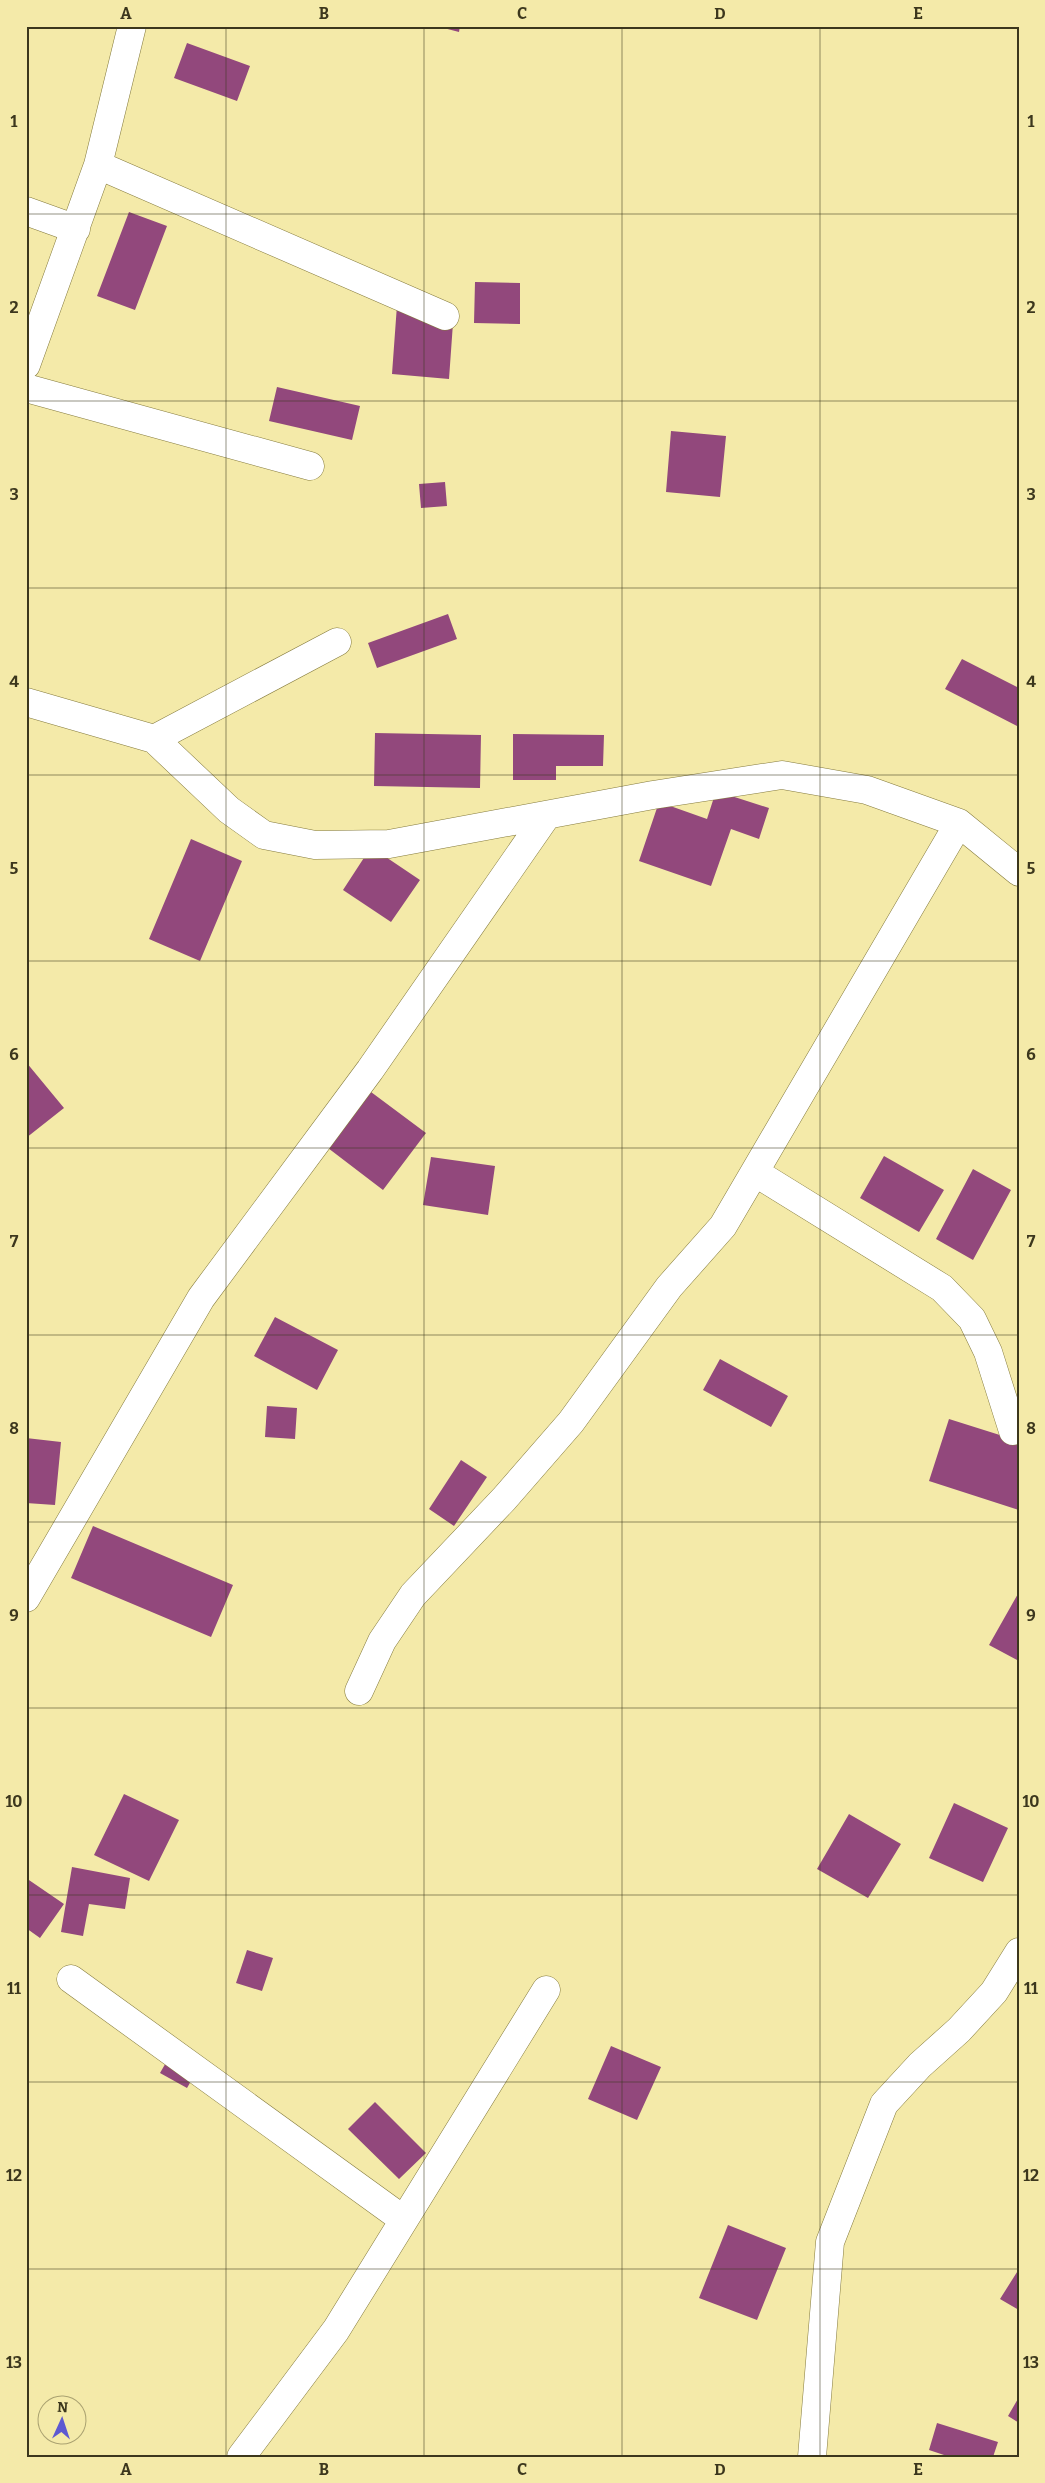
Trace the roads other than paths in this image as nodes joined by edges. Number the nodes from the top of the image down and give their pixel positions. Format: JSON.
{"nodes":[{"id":1,"x":132,"y":26,"type":"edge"},
{"id":2,"x":98,"y":165,"type":"junction"},
{"id":3,"x":26,"y":211,"type":"edge"},
{"id":4,"x":76,"y":229,"type":"junction"},
{"id":5,"x":445,"y":316,"type":"dead end"},
{"id":6,"x":26,"y":365,"type":"edge"},
{"id":7,"x":26,"y":388,"type":"edge"},
{"id":8,"x":310,"y":466,"type":"dead end"},
{"id":9,"x":338,"y":642,"type":"dead end"},
{"id":10,"x":26,"y":702,"type":"edge"},
{"id":11,"x":154,"y":739,"type":"junction"},
{"id":12,"x":547,"y":815,"type":"junction"},
{"id":13,"x":959,"y":823,"type":"junction"},
{"id":14,"x":1019,"y":872,"type":"edge"},
{"id":15,"x":756,"y":1173,"type":"junction"},
{"id":16,"x":1013,"y":1432,"type":"dead end"},
{"id":17,"x":26,"y":1598,"type":"edge"},
{"id":18,"x":359,"y":1691,"type":"dead end"},
{"id":19,"x":1019,"y":1952,"type":"edge"},
{"id":20,"x":72,"y":1979,"type":"dead end"},
{"id":21,"x":546,"y":1990,"type":"dead end"},
{"id":22,"x":404,"y":2220,"type":"junction"},
{"id":23,"x":241,"y":2457,"type":"edge"},
{"id":24,"x":812,"y":2457,"type":"edge"}],
"edges":[{"from":1,"to":2,"type":"street"},
{"from":2,"to":4,"type":"street"},
{"from":2,"to":5,"type":"street"},
{"from":3,"to":4,"type":"street"},
{"from":4,"to":6,"type":"street"},
{"from":7,"to":8,"type":"street"},
{"from":9,"to":11,"type":"street"},
{"from":10,"to":11,"type":"street"},
{"from":11,"to":12,"type":"street"},
{"from":12,"to":13,"type":"street"},
{"from":12,"to":17,"type":"street"},
{"from":13,"to":14,"type":"street"},
{"from":13,"to":15,"type":"street"},
{"from":15,"to":16,"type":"street"},
{"from":15,"to":18,"type":"street"},
{"from":19,"to":24,"type":"street"},
{"from":20,"to":22,"type":"street"},
{"from":21,"to":22,"type":"street"},
{"from":22,"to":23,"type":"street"}]}
